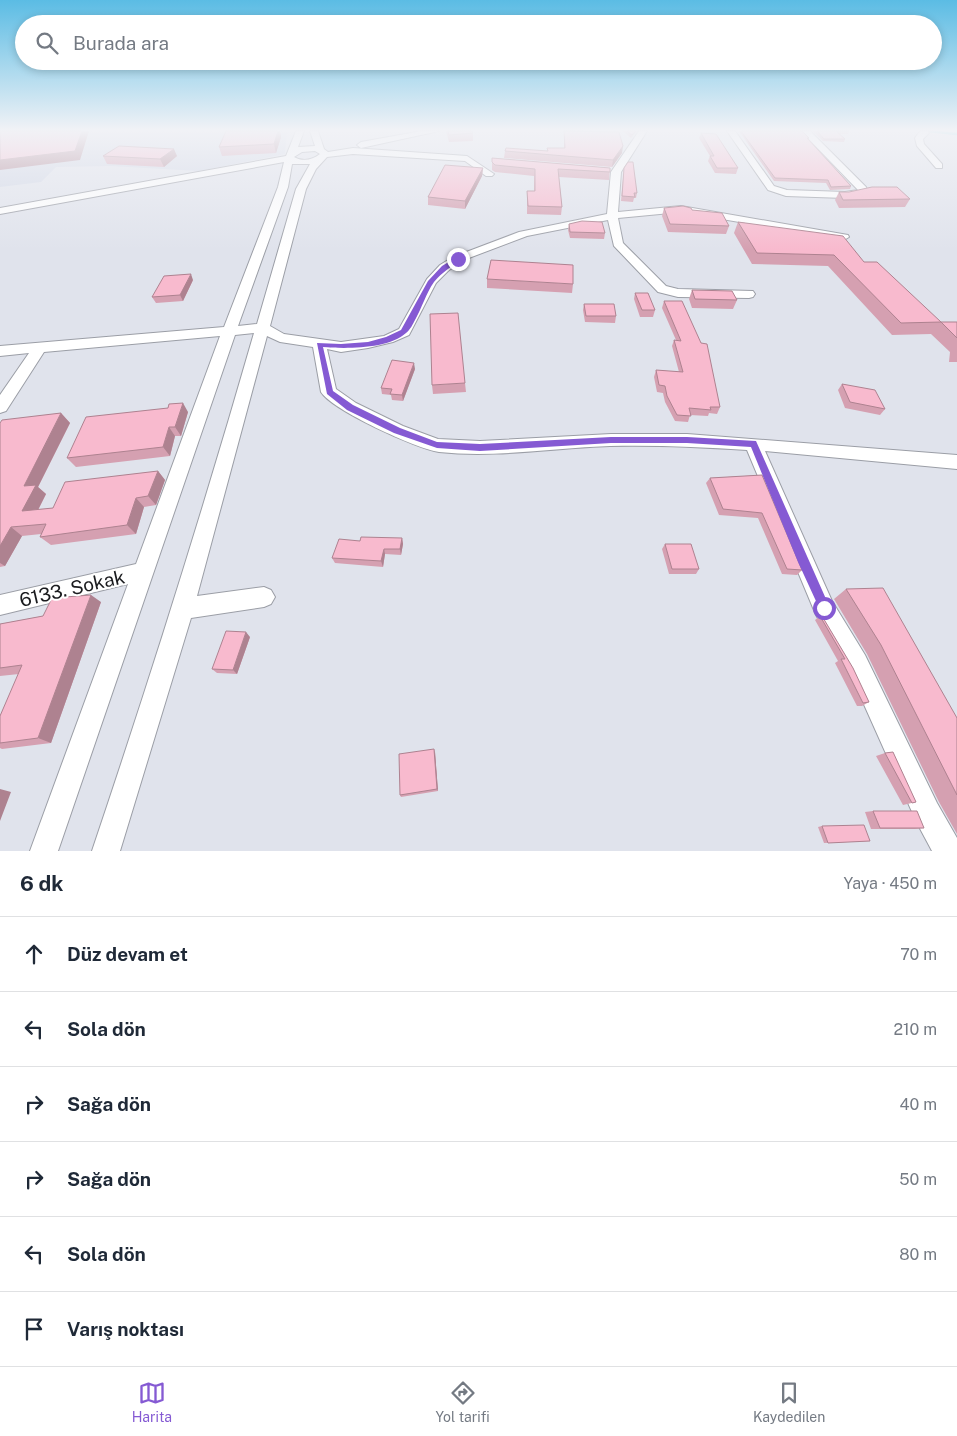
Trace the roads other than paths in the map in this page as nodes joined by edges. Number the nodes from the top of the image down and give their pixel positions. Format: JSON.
{"nodes":[{"id":1,"x":212,"y":171,"type":"edge"},
{"id":2,"x":287,"y":171,"type":"edge"},
{"id":3,"x":311,"y":171,"type":"edge"},
{"id":4,"x":484,"y":171,"type":"edge"},
{"id":5,"x":611,"y":171,"type":"edge"},
{"id":6,"x":759,"y":171,"type":"edge"},
{"id":7,"x":845,"y":171,"type":"edge"},
{"id":8,"x":489,"y":174,"type":"dead end"},
{"id":9,"x":0,"y":211,"type":"edge"},
{"id":10,"x":612,"y":216,"type":"junction"},
{"id":11,"x":844,"y":237,"type":"edge"},
{"id":12,"x":749,"y":294,"type":"dead end"},
{"id":13,"x":263,"y":328,"type":"junction"},
{"id":14,"x":229,"y":331,"type":"junction"},
{"id":15,"x":319,"y":344,"type":"junction"},
{"id":16,"x":40,"y":347,"type":"junction"},
{"id":17,"x":0,"y":351,"type":"edge"},
{"id":18,"x":0,"y":407,"type":"edge"},
{"id":19,"x":754,"y":444,"type":"junction"},
{"id":20,"x":957,"y":462,"type":"edge"},
{"id":21,"x":145,"y":571,"type":"junction"},
{"id":22,"x":264,"y":597,"type":"dead end"},
{"id":23,"x":0,"y":605,"type":"edge"},
{"id":24,"x":182,"y":610,"type":"junction"},
{"id":25,"x":44,"y":851,"type":"edge"},
{"id":26,"x":106,"y":851,"type":"edge"},
{"id":27,"x":950,"y":851,"type":"edge"}],
"edges":[{"from":1,"to":9,"type":"street"},
{"from":2,"to":14,"type":"street"},
{"from":3,"to":13,"type":"street"},
{"from":4,"to":8,"type":"street"},
{"from":5,"to":10,"type":"street"},
{"from":6,"to":7,"type":"street"},
{"from":10,"to":11,"type":"street"},
{"from":10,"to":12,"type":"street"},
{"from":10,"to":15,"type":"street"},
{"from":13,"to":14,"type":"street"},
{"from":13,"to":15,"type":"street"},
{"from":13,"to":24,"type":"street"},
{"from":14,"to":16,"type":"street"},
{"from":14,"to":21,"type":"street"},
{"from":15,"to":19,"type":"street"},
{"from":16,"to":17,"type":"street"},
{"from":16,"to":18,"type":"street"},
{"from":19,"to":20,"type":"street"},
{"from":19,"to":27,"type":"street"},
{"from":21,"to":23,"type":"street","name":"6133. Sokak"},
{"from":21,"to":25,"type":"street"},
{"from":22,"to":24,"type":"street"},
{"from":24,"to":26,"type":"street"}]}
